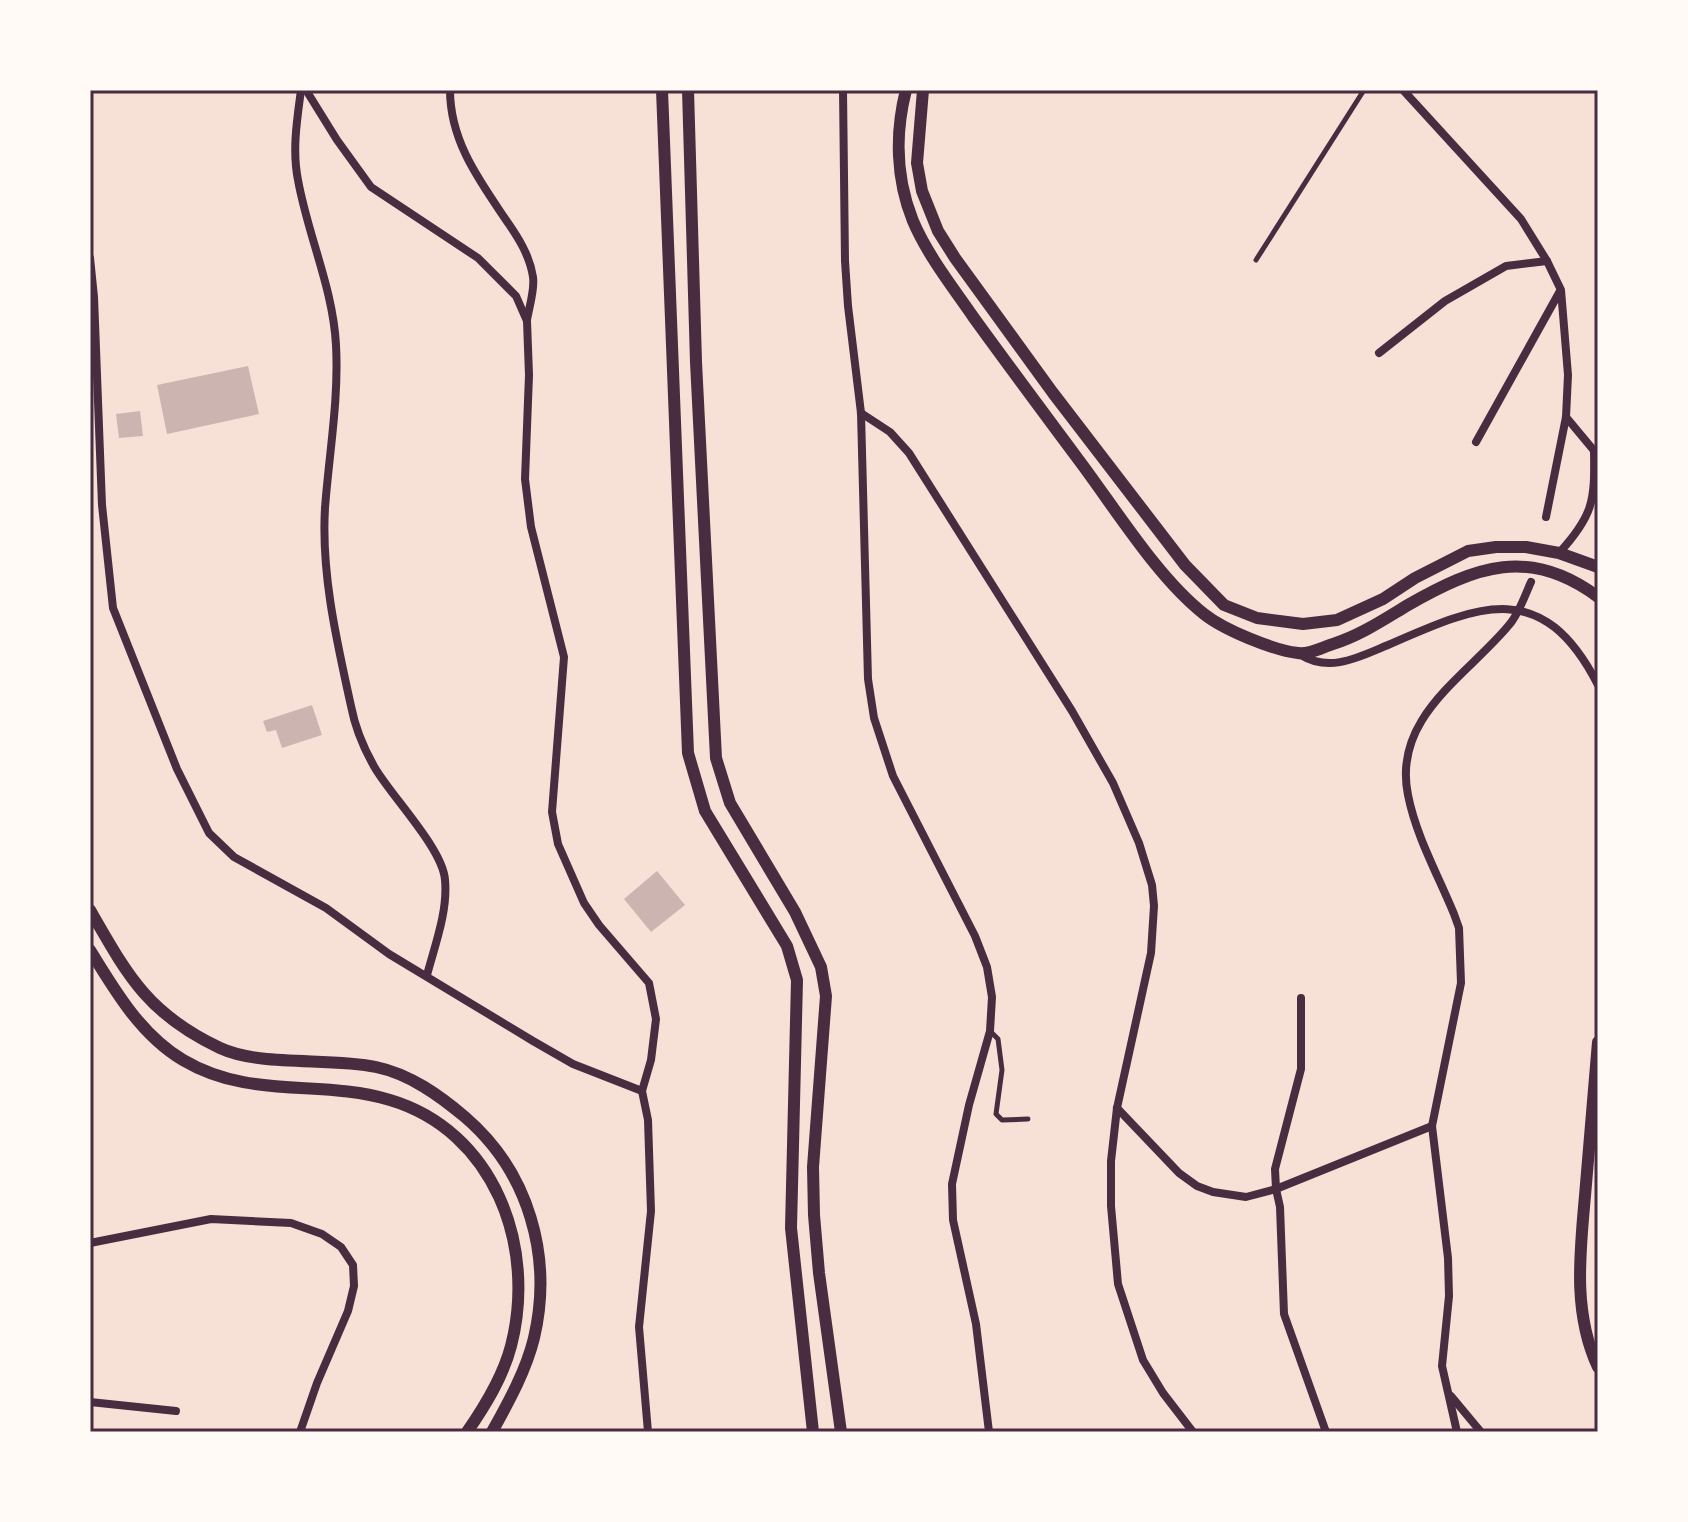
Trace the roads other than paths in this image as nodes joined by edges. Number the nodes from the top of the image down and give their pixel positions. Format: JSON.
{"nodes":[{"id":1,"x":304,"y":90,"type":"edge"},
{"id":2,"x":450,"y":90,"type":"edge"},
{"id":3,"x":662,"y":90,"type":"edge"},
{"id":4,"x":688,"y":90,"type":"edge"},
{"id":5,"x":843,"y":90,"type":"edge"},
{"id":6,"x":906,"y":90,"type":"edge"},
{"id":7,"x":923,"y":90,"type":"edge"},
{"id":8,"x":1364,"y":90,"type":"edge"},
{"id":9,"x":1403,"y":90,"type":"edge"},
{"id":10,"x":90,"y":258,"type":"edge"},
{"id":11,"x":955,"y":258,"type":"junction"},
{"id":12,"x":1256,"y":260,"type":"dead end"},
{"id":13,"x":1547,"y":261,"type":"junction"},
{"id":14,"x":940,"y":269,"type":"junction"},
{"id":15,"x":1561,"y":290,"type":"junction"},
{"id":16,"x":527,"y":321,"type":"junction"},
{"id":17,"x":1379,"y":353,"type":"dead end"},
{"id":18,"x":861,"y":413,"type":"junction"},
{"id":19,"x":1566,"y":417,"type":"junction"},
{"id":20,"x":1476,"y":442,"type":"dead end"},
{"id":21,"x":1596,"y":453,"type":"edge"},
{"id":22,"x":1546,"y":517,"type":"dead end"},
{"id":23,"x":1559,"y":553,"type":"junction"},
{"id":24,"x":1598,"y":567,"type":"edge"},
{"id":25,"x":1531,"y":582,"type":"dead end"},
{"id":26,"x":1598,"y":597,"type":"edge"},
{"id":27,"x":1518,"y":609,"type":"junction"},
{"id":28,"x":1257,"y":618,"type":"junction"},
{"id":29,"x":1248,"y":637,"type":"junction"},
{"id":30,"x":1301,"y":654,"type":"junction"},
{"id":31,"x":1598,"y":685,"type":"edge"},
{"id":32,"x":90,"y":910,"type":"edge"},
{"id":33,"x":90,"y":950,"type":"edge"},
{"id":34,"x":427,"y":975,"type":"junction"},
{"id":35,"x":1301,"y":998,"type":"dead end"},
{"id":36,"x":990,"y":1031,"type":"junction"},
{"id":37,"x":1598,"y":1042,"type":"edge"},
{"id":38,"x":642,"y":1091,"type":"junction"},
{"id":39,"x":1117,"y":1108,"type":"junction"},
{"id":40,"x":1028,"y":1119,"type":"dead end"},
{"id":41,"x":1432,"y":1126,"type":"junction"},
{"id":42,"x":1276,"y":1189,"type":"junction"},
{"id":43,"x":90,"y":1243,"type":"edge"},
{"id":44,"x":1598,"y":1367,"type":"edge"},
{"id":45,"x":1450,"y":1395,"type":"junction"},
{"id":46,"x":90,"y":1402,"type":"edge"},
{"id":47,"x":176,"y":1411,"type":"dead end"},
{"id":48,"x":812,"y":1417,"type":"junction"},
{"id":49,"x":840,"y":1418,"type":"junction"},
{"id":50,"x":300,"y":1432,"type":"edge"},
{"id":51,"x":467,"y":1432,"type":"edge"},
{"id":52,"x":492,"y":1432,"type":"edge"},
{"id":53,"x":648,"y":1432,"type":"edge"},
{"id":54,"x":813,"y":1432,"type":"edge"},
{"id":55,"x":841,"y":1432,"type":"edge"},
{"id":56,"x":989,"y":1432,"type":"edge"},
{"id":57,"x":1193,"y":1432,"type":"edge"},
{"id":58,"x":1326,"y":1432,"type":"edge"},
{"id":59,"x":1457,"y":1432,"type":"edge"},
{"id":60,"x":1481,"y":1432,"type":"edge"}],
"edges":[{"from":1,"to":16,"type":"street"},
{"from":1,"to":34,"type":"street"},
{"from":2,"to":16,"type":"street"},
{"from":3,"to":48,"type":"street"},
{"from":4,"to":49,"type":"street"},
{"from":5,"to":18,"type":"street"},
{"from":6,"to":14,"type":"street"},
{"from":7,"to":11,"type":"street"},
{"from":8,"to":12,"type":"lane"},
{"from":9,"to":13,"type":"street"},
{"from":10,"to":34,"type":"street"},
{"from":11,"to":14,"type":"street"},
{"from":11,"to":28,"type":"street"},
{"from":13,"to":15,"type":"street"},
{"from":13,"to":17,"type":"street"},
{"from":14,"to":29,"type":"street"},
{"from":15,"to":19,"type":"street"},
{"from":15,"to":20,"type":"street"},
{"from":16,"to":38,"type":"street"},
{"from":18,"to":36,"type":"street"},
{"from":18,"to":39,"type":"street"},
{"from":19,"to":21,"type":"street"},
{"from":19,"to":22,"type":"street"},
{"from":21,"to":23,"type":"street"},
{"from":23,"to":24,"type":"street"},
{"from":23,"to":28,"type":"street"},
{"from":25,"to":27,"type":"street"},
{"from":26,"to":30,"type":"street"},
{"from":27,"to":30,"type":"street"},
{"from":27,"to":31,"type":"street"},
{"from":27,"to":41,"type":"street"},
{"from":28,"to":29,"type":"street"},
{"from":29,"to":30,"type":"street"},
{"from":32,"to":52,"type":"street"},
{"from":33,"to":51,"type":"street"},
{"from":34,"to":38,"type":"street"},
{"from":35,"to":42,"type":"street"},
{"from":36,"to":40,"type":"lane"},
{"from":36,"to":56,"type":"street"},
{"from":37,"to":44,"type":"street"},
{"from":38,"to":53,"type":"street"},
{"from":39,"to":42,"type":"street"},
{"from":39,"to":57,"type":"street"},
{"from":41,"to":42,"type":"street"},
{"from":41,"to":45,"type":"street"},
{"from":42,"to":58,"type":"street"},
{"from":43,"to":50,"type":"street"},
{"from":45,"to":59,"type":"street"},
{"from":45,"to":60,"type":"street"},
{"from":46,"to":47,"type":"street"},
{"from":48,"to":49,"type":"street"},
{"from":48,"to":54,"type":"street"},
{"from":49,"to":55,"type":"street"}]}
